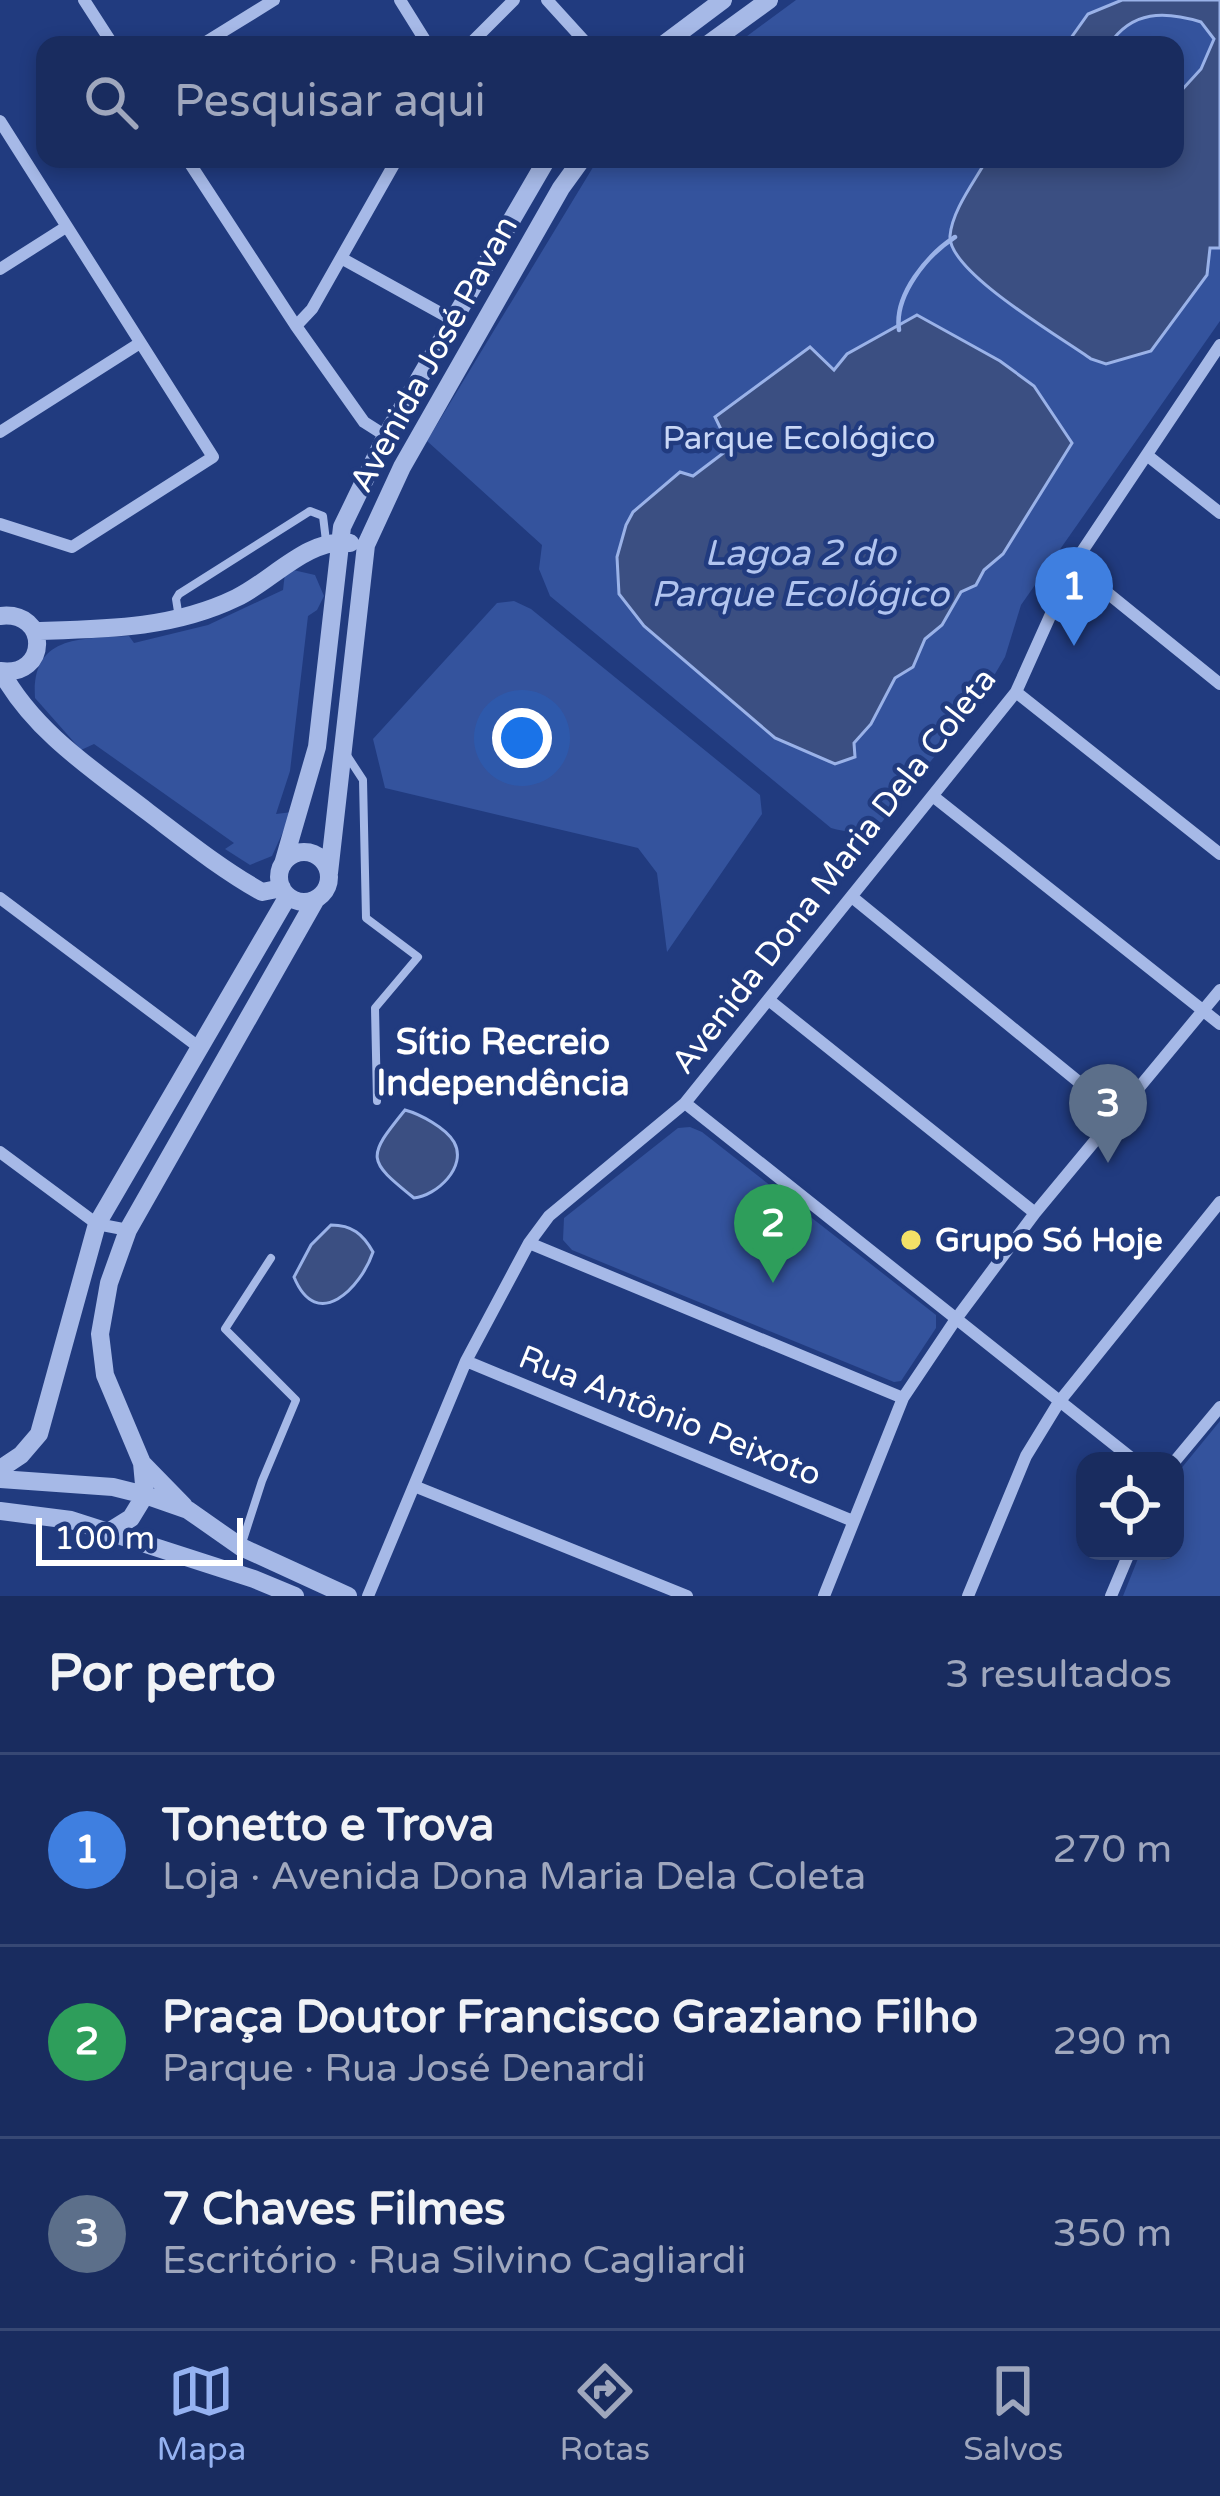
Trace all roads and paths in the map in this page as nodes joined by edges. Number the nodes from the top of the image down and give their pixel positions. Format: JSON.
{"nodes":[{"id":1,"x":84,"y":0,"type":"edge"},
{"id":2,"x":274,"y":0,"type":"edge"},
{"id":3,"x":400,"y":0,"type":"edge"},
{"id":4,"x":514,"y":0,"type":"edge"},
{"id":5,"x":547,"y":0,"type":"edge"},
{"id":6,"x":723,"y":0,"type":"edge"},
{"id":7,"x":769,"y":0,"type":"edge"},
{"id":8,"x":107,"y":36,"type":"edge"},
{"id":9,"x":216,"y":36,"type":"edge"},
{"id":10,"x":422,"y":36,"type":"edge"},
{"id":11,"x":479,"y":36,"type":"edge"},
{"id":12,"x":580,"y":36,"type":"edge"},
{"id":13,"x":675,"y":36,"type":"edge"},
{"id":14,"x":719,"y":36,"type":"edge"},
{"id":15,"x":0,"y":122,"type":"edge"},
{"id":16,"x":193,"y":168,"type":"edge"},
{"id":17,"x":392,"y":168,"type":"edge"},
{"id":18,"x":542,"y":168,"type":"edge"},
{"id":19,"x":575,"y":168,"type":"edge"},
{"id":20,"x":66,"y":227,"type":"junction"},
{"id":21,"x":341,"y":258,"type":"junction"},
{"id":22,"x":0,"y":269,"type":"edge"},
{"id":23,"x":453,"y":320,"type":"junction"},
{"id":24,"x":296,"y":326,"type":"junction"},
{"id":25,"x":140,"y":343,"type":"junction"},
{"id":26,"x":1220,"y":347,"type":"edge"},
{"id":27,"x":0,"y":432,"type":"edge"},
{"id":28,"x":386,"y":436,"type":"junction"},
{"id":29,"x":1148,"y":456,"type":"junction"},
{"id":30,"x":1220,"y":514,"type":"edge"},
{"id":31,"x":0,"y":524,"type":"edge"},
{"id":32,"x":333,"y":541,"type":"junction"},
{"id":33,"x":366,"y":545,"type":"junction"},
{"id":34,"x":1073,"y":565,"type":"junction"},
{"id":35,"x":1,"y":616,"type":"edge"},
{"id":36,"x":179,"y":620,"type":"junction"},
{"id":37,"x":35,"y":631,"type":"junction"},
{"id":38,"x":0,"y":671,"type":"edge"},
{"id":39,"x":1220,"y":684,"type":"edge"},
{"id":40,"x":1016,"y":692,"type":"junction"},
{"id":41,"x":344,"y":750,"type":"junction"},
{"id":42,"x":934,"y":797,"type":"junction"},
{"id":43,"x":1220,"y":854,"type":"edge"},
{"id":44,"x":283,"y":864,"type":"junction"},
{"id":45,"x":329,"y":872,"type":"junction"},
{"id":46,"x":285,"y":892,"type":"junction"},
{"id":47,"x":852,"y":896,"type":"junction"},
{"id":48,"x":0,"y":898,"type":"edge"},
{"id":49,"x":316,"y":899,"type":"junction"},
{"id":50,"x":1220,"y":990,"type":"edge"},
{"id":51,"x":770,"y":1001,"type":"junction"},
{"id":52,"x":1203,"y":1011,"type":"junction"},
{"id":53,"x":1220,"y":1024,"type":"edge"},
{"id":54,"x":200,"y":1048,"type":"junction"},
{"id":55,"x":377,"y":1101,"type":"dead end"},
{"id":56,"x":685,"y":1103,"type":"junction"},
{"id":57,"x":1118,"y":1114,"type":"junction"},
{"id":58,"x":0,"y":1152,"type":"edge"},
{"id":59,"x":1220,"y":1202,"type":"edge"},
{"id":60,"x":1035,"y":1214,"type":"junction"},
{"id":61,"x":97,"y":1224,"type":"junction"},
{"id":62,"x":128,"y":1230,"type":"junction"},
{"id":63,"x":529,"y":1244,"type":"junction"},
{"id":64,"x":271,"y":1258,"type":"dead end"},
{"id":65,"x":956,"y":1319,"type":"junction"},
{"id":66,"x":466,"y":1361,"type":"junction"},
{"id":67,"x":903,"y":1398,"type":"junction"},
{"id":68,"x":1059,"y":1402,"type":"junction"},
{"id":69,"x":1220,"y":1407,"type":"edge"},
{"id":70,"x":1123,"y":1452,"type":"edge"},
{"id":71,"x":1182,"y":1452,"type":"edge"},
{"id":72,"x":142,"y":1463,"type":"junction"},
{"id":73,"x":0,"y":1469,"type":"edge"},
{"id":74,"x":0,"y":1479,"type":"edge"},
{"id":75,"x":414,"y":1486,"type":"junction"},
{"id":76,"x":146,"y":1495,"type":"junction"},
{"id":77,"x":188,"y":1510,"type":"junction"},
{"id":78,"x":0,"y":1511,"type":"edge"},
{"id":79,"x":854,"y":1521,"type":"junction"},
{"id":80,"x":107,"y":1533,"type":"junction"},
{"id":81,"x":241,"y":1547,"type":"junction"},
{"id":82,"x":1126,"y":1560,"type":"edge"},
{"id":83,"x":295,"y":1596,"type":"edge"},
{"id":84,"x":348,"y":1596,"type":"edge"},
{"id":85,"x":368,"y":1596,"type":"edge"},
{"id":86,"x":687,"y":1596,"type":"edge"},
{"id":87,"x":824,"y":1596,"type":"edge"},
{"id":88,"x":968,"y":1596,"type":"edge"},
{"id":89,"x":1111,"y":1596,"type":"edge"}],
"edges":[{"from":1,"to":8,"type":"street"},
{"from":2,"to":9,"type":"street"},
{"from":3,"to":10,"type":"street"},
{"from":4,"to":11,"type":"street"},
{"from":5,"to":12,"type":"street"},
{"from":6,"to":13,"type":"street"},
{"from":7,"to":14,"type":"street"},
{"from":15,"to":20,"type":"street"},
{"from":16,"to":24,"type":"street"},
{"from":17,"to":21,"type":"street"},
{"from":18,"to":23,"type":"street","name":"Avenida José Pavan"},
{"from":19,"to":33,"type":"street","name":"Avenida José Pavan"},
{"from":20,"to":22,"type":"street"},
{"from":20,"to":25,"type":"street"},
{"from":21,"to":23,"type":"street"},
{"from":21,"to":24,"type":"street"},
{"from":23,"to":28,"type":"street","name":"Avenida José Pavan"},
{"from":24,"to":28,"type":"street"},
{"from":25,"to":27,"type":"street"},
{"from":25,"to":31,"type":"street"},
{"from":26,"to":29,"type":"street","name":"Avenida Dona Maria Dela Coleta"},
{"from":28,"to":32,"type":"street","name":"Avenida José Pavan"},
{"from":29,"to":30,"type":"street"},
{"from":29,"to":34,"type":"street","name":"Avenida Dona Maria Dela Coleta"},
{"from":32,"to":33,"type":"street"},
{"from":32,"to":36,"type":"street"},
{"from":32,"to":36,"type":"lane"},
{"from":32,"to":44,"type":"street","name":"Avenida José Pavan"},
{"from":33,"to":41,"type":"street","name":"Avenida José Pavan"},
{"from":34,"to":39,"type":"street"},
{"from":34,"to":40,"type":"street","name":"Avenida Dona Maria Dela Coleta"},
{"from":35,"to":37,"type":"street"},
{"from":36,"to":37,"type":"street"},
{"from":37,"to":38,"type":"street"},
{"from":38,"to":46,"type":"street"},
{"from":40,"to":42,"type":"street","name":"Avenida Dona Maria Dela Coleta"},
{"from":40,"to":43,"type":"street"},
{"from":41,"to":45,"type":"street","name":"Avenida José Pavan"},
{"from":41,"to":55,"type":"lane"},
{"from":42,"to":47,"type":"street","name":"Avenida Dona Maria Dela Coleta"},
{"from":42,"to":52,"type":"street"},
{"from":44,"to":45,"type":"street"},
{"from":44,"to":46,"type":"street"},
{"from":45,"to":49,"type":"street"},
{"from":46,"to":49,"type":"street"},
{"from":46,"to":54,"type":"street"},
{"from":47,"to":51,"type":"street","name":"Avenida Dona Maria Dela Coleta"},
{"from":47,"to":57,"type":"street"},
{"from":48,"to":54,"type":"street"},
{"from":49,"to":62,"type":"street"},
{"from":50,"to":52,"type":"street"},
{"from":51,"to":56,"type":"street","name":"Avenida Dona Maria Dela Coleta"},
{"from":51,"to":60,"type":"street"},
{"from":52,"to":53,"type":"street"},
{"from":52,"to":57,"type":"street"},
{"from":54,"to":61,"type":"street"},
{"from":56,"to":63,"type":"street","name":"Avenida Dona Maria Dela Coleta"},
{"from":56,"to":65,"type":"street"},
{"from":57,"to":60,"type":"street"},
{"from":58,"to":61,"type":"street"},
{"from":59,"to":68,"type":"street"},
{"from":60,"to":65,"type":"street"},
{"from":61,"to":62,"type":"street"},
{"from":61,"to":73,"type":"street"},
{"from":62,"to":72,"type":"street"},
{"from":63,"to":66,"type":"street","name":"Avenida Dona Maria Dela Coleta"},
{"from":63,"to":67,"type":"street"},
{"from":64,"to":81,"type":"lane"},
{"from":65,"to":67,"type":"street"},
{"from":65,"to":68,"type":"street"},
{"from":66,"to":75,"type":"street","name":"Avenida Dona Maria Dela Coleta"},
{"from":66,"to":79,"type":"street","name":"Rua Antônio Peixoto"},
{"from":67,"to":79,"type":"street"},
{"from":68,"to":70,"type":"street"},
{"from":68,"to":88,"type":"street"},
{"from":69,"to":71,"type":"street"},
{"from":72,"to":76,"type":"street"},
{"from":72,"to":77,"type":"street"},
{"from":74,"to":76,"type":"street"},
{"from":75,"to":85,"type":"street","name":"Avenida Dona Maria Dela Coleta"},
{"from":75,"to":86,"type":"street"},
{"from":76,"to":77,"type":"street"},
{"from":76,"to":80,"type":"street"},
{"from":77,"to":81,"type":"street"},
{"from":78,"to":80,"type":"street"},
{"from":79,"to":87,"type":"street"},
{"from":80,"to":83,"type":"street"},
{"from":81,"to":84,"type":"street"},
{"from":82,"to":89,"type":"street"}]}
